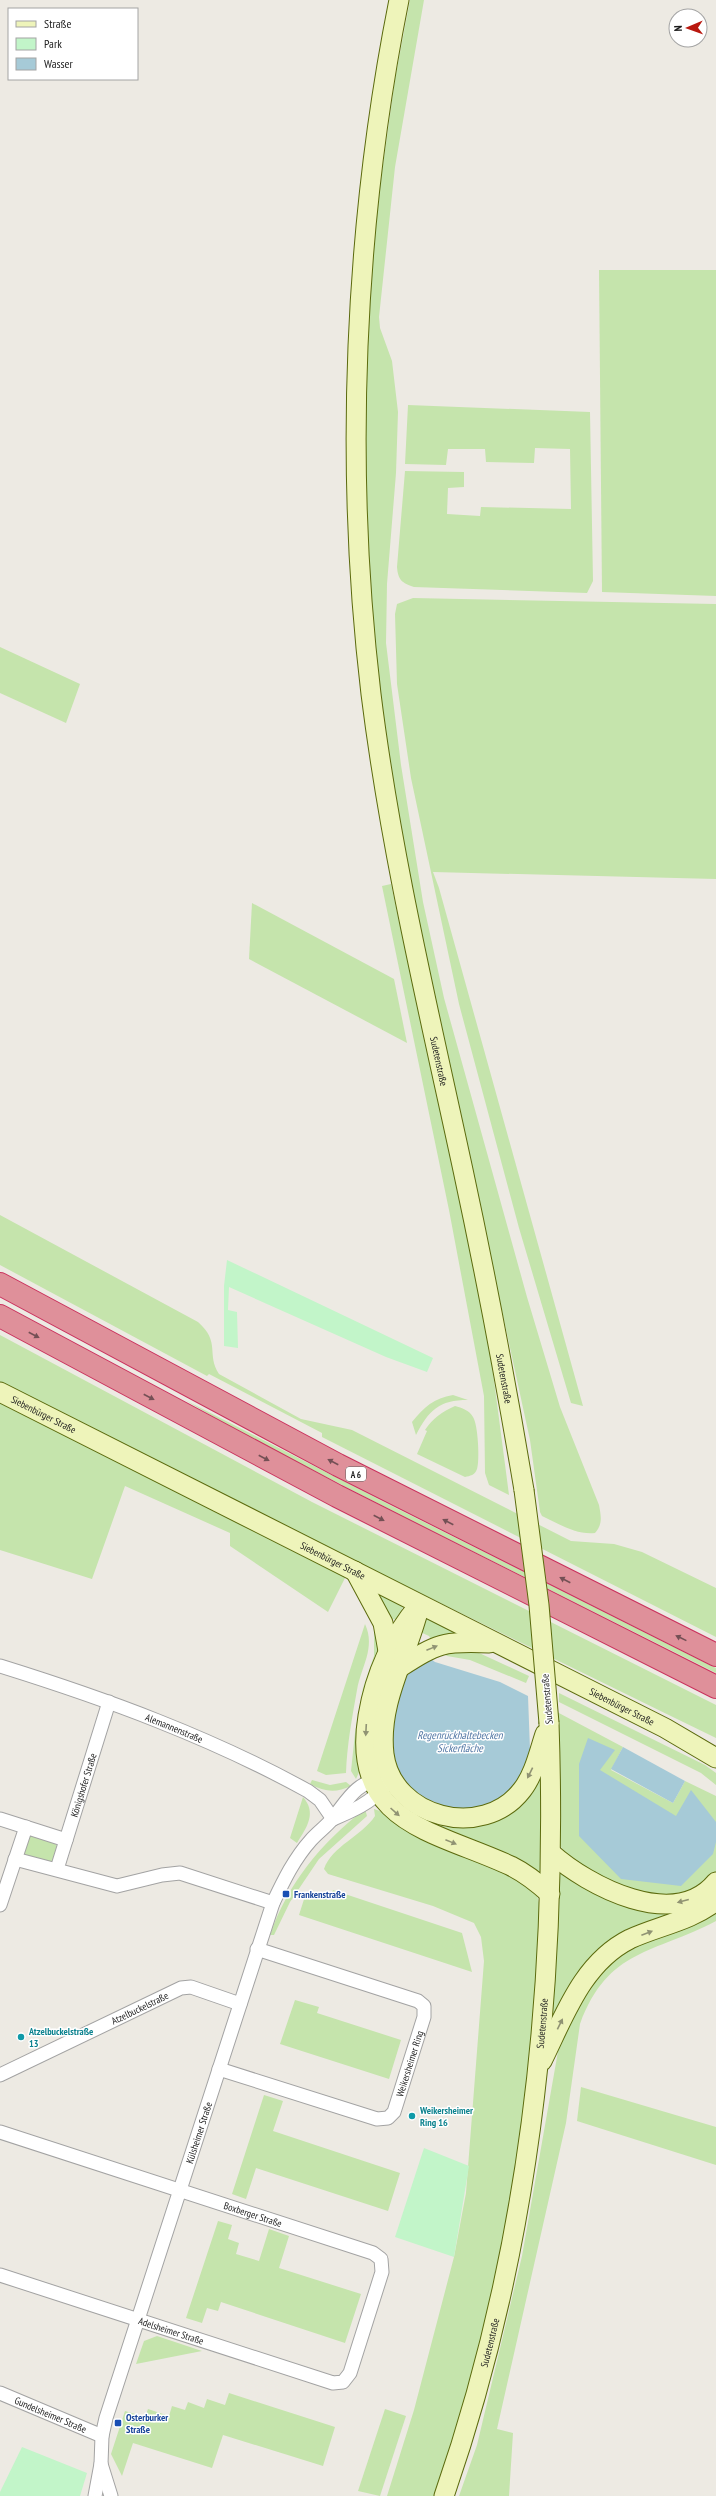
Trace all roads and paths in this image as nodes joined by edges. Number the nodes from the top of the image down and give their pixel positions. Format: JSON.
{"nodes":[{"id":1,"x":399,"y":0,"type":"edge"},
{"id":2,"x":0,"y":1284,"type":"edge"},
{"id":3,"x":0,"y":1316,"type":"edge"},
{"id":4,"x":0,"y":1392,"type":"edge"},
{"id":5,"x":355,"y":1571,"type":"junction"},
{"id":6,"x":419,"y":1605,"type":"junction"},
{"id":7,"x":496,"y":1644,"type":"junction"},
{"id":8,"x":388,"y":1651,"type":"junction"},
{"id":9,"x":716,"y":1655,"type":"edge"},
{"id":10,"x":0,"y":1666,"type":"edge"},
{"id":11,"x":399,"y":1668,"type":"junction"},
{"id":12,"x":716,"y":1687,"type":"edge"},
{"id":13,"x":109,"y":1702,"type":"junction"},
{"id":14,"x":549,"y":1723,"type":"junction"},
{"id":15,"x":665,"y":1728,"type":"junction"},
{"id":16,"x":716,"y":1744,"type":"edge"},
{"id":17,"x":716,"y":1758,"type":"edge"},
{"id":18,"x":392,"y":1777,"type":"junction"},
{"id":19,"x":375,"y":1787,"type":"junction"},
{"id":20,"x":0,"y":1819,"type":"edge"},
{"id":21,"x":333,"y":1819,"type":"junction"},
{"id":22,"x":26,"y":1827,"type":"junction"},
{"id":23,"x":66,"y":1840,"type":"junction"},
{"id":24,"x":551,"y":1853,"type":"junction"},
{"id":25,"x":15,"y":1859,"type":"junction"},
{"id":26,"x":56,"y":1869,"type":"junction"},
{"id":27,"x":716,"y":1882,"type":"edge"},
{"id":28,"x":550,"y":1894,"type":"junction"},
{"id":29,"x":716,"y":1901,"type":"edge"},
{"id":30,"x":273,"y":1903,"type":"junction"},
{"id":31,"x":0,"y":1905,"type":"edge"},
{"id":32,"x":257,"y":1949,"type":"junction"},
{"id":33,"x":240,"y":2004,"type":"junction"},
{"id":34,"x":219,"y":2069,"type":"junction"},
{"id":35,"x":537,"y":2071,"type":"junction"},
{"id":36,"x":0,"y":2075,"type":"edge"},
{"id":37,"x":0,"y":2132,"type":"edge"},
{"id":38,"x":179,"y":2191,"type":"junction"},
{"id":39,"x":0,"y":2275,"type":"edge"},
{"id":40,"x":137,"y":2320,"type":"junction"},
{"id":41,"x":343,"y":2382,"type":"joint"},
{"id":42,"x":0,"y":2393,"type":"edge"},
{"id":43,"x":102,"y":2436,"type":"junction"},
{"id":44,"x":101,"y":2464,"type":"junction"},
{"id":45,"x":95,"y":2496,"type":"edge"},
{"id":46,"x":111,"y":2496,"type":"edge"},
{"id":47,"x":444,"y":2496,"type":"edge"}],
"edges":[{"from":1,"to":14,"type":"main road","name":"Sudetenstraße","bridge":true},
{"from":9,"to":2,"type":"highway","number":"A 6","one_way":true},
{"from":3,"to":12,"type":"highway","one_way":true},
{"from":4,"to":5,"type":"main road","name":"Siebenbürger Straße"},
{"from":5,"to":6,"type":"main road","name":"Siebenbürger Straße"},
{"from":5,"to":8,"type":"main road"},
{"from":6,"to":7,"type":"main road","name":"Siebenbürger Straße"},
{"from":6,"to":8,"type":"main road"},
{"from":6,"to":11,"type":"main road"},
{"from":11,"to":7,"type":"main road","one_way":true},
{"from":7,"to":15,"type":"main road","name":"Siebenbürger Straße"},
{"from":8,"to":19,"type":"main road","one_way":true},
{"from":10,"to":13,"type":"street","name":"Alemannenstraße"},
{"from":11,"to":18,"type":"main road"},
{"from":13,"to":21,"type":"street","name":"Alemannenstraße"},
{"from":13,"to":23,"type":"street","name":"Königshofer Straße"},
{"from":14,"to":18,"type":"main road","one_way":true},
{"from":14,"to":24,"type":"main road","name":"Sudetenstraße"},
{"from":15,"to":16,"type":"main road","name":"Siebenbürger Straße"},
{"from":15,"to":17,"type":"main road","name":"Siebenbürger Straße"},
{"from":18,"to":19,"type":"street","name":"Külsheimer Straße"},
{"from":19,"to":21,"type":"street","name":"Külsheimer Straße"},
{"from":19,"to":28,"type":"main road","one_way":true},
{"from":20,"to":22,"type":"street"},
{"from":21,"to":30,"type":"street","name":"Külsheimer Straße"},
{"from":22,"to":23,"type":"street"},
{"from":22,"to":25,"type":"street"},
{"from":23,"to":26,"type":"street","name":"Königshofer Straße"},
{"from":27,"to":24,"type":"main road","one_way":true},
{"from":24,"to":28,"type":"main road","name":"Sudetenstraße"},
{"from":25,"to":26,"type":"street"},
{"from":25,"to":31,"type":"street"},
{"from":26,"to":30,"type":"street"},
{"from":28,"to":35,"type":"main road","name":"Sudetenstraße"},
{"from":35,"to":29,"type":"main road","one_way":true},
{"from":30,"to":32,"type":"street","name":"Külsheimer Straße"},
{"from":32,"to":33,"type":"street","name":"Külsheimer Straße"},
{"from":32,"to":34,"type":"street","name":"Weikersheimer Ring"},
{"from":33,"to":34,"type":"street","name":"Külsheimer Straße"},
{"from":33,"to":36,"type":"street","name":"Atzelbuckelstraße"},
{"from":34,"to":38,"type":"street","name":"Külsheimer Straße"},
{"from":35,"to":47,"type":"main road","name":"Sudetenstraße"},
{"from":37,"to":38,"type":"street","name":"Boxberger Straße"},
{"from":38,"to":40,"type":"street","name":"Külsheimer Straße"},
{"from":38,"to":41,"type":"street","name":"Boxberger Straße"},
{"from":39,"to":40,"type":"street","name":"Adelsheimer Straße"},
{"from":40,"to":41,"type":"street","name":"Adelsheimer Straße"},
{"from":40,"to":43,"type":"street","name":"Külsheimer Straße"},
{"from":42,"to":43,"type":"street","name":"Gundelsheimer Straße"},
{"from":43,"to":44,"type":"street","name":"Külsheimer Straße"},
{"from":44,"to":45,"type":"street","name":"Külsheimer Straße"},
{"from":44,"to":46,"type":"street","name":"Külsheimer Straße"}]}
